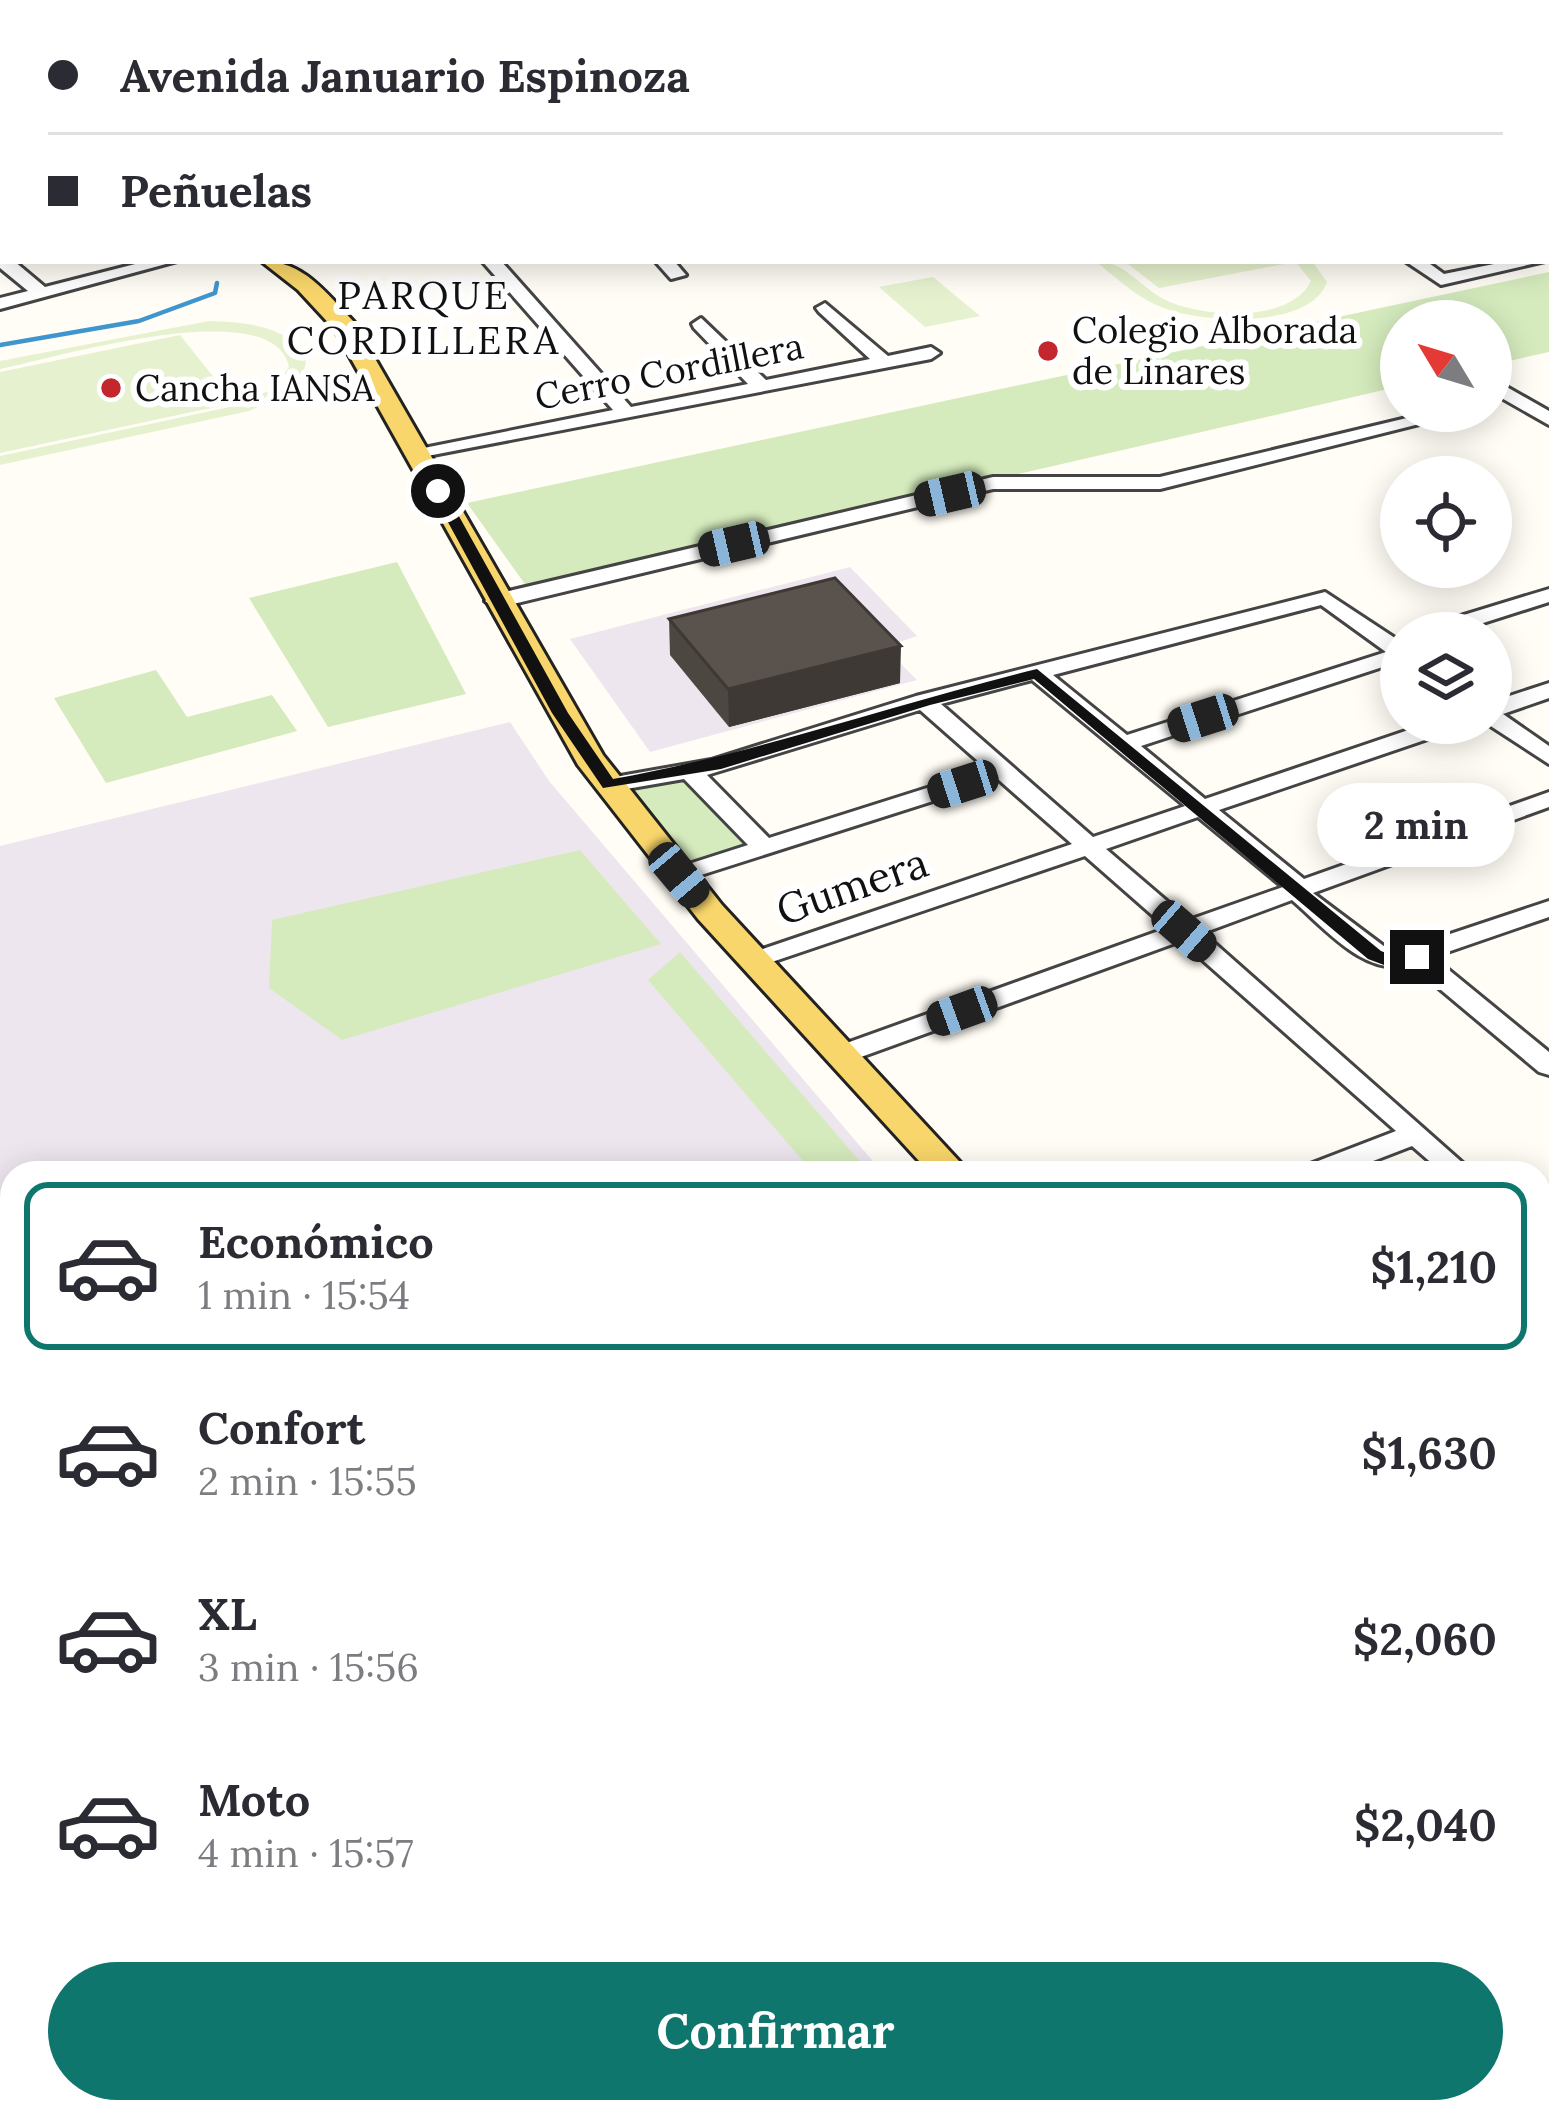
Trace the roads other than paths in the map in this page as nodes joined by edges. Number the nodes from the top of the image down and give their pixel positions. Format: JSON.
{"nodes":[{"id":1,"x":7,"y":264,"type":"edge"},
{"id":2,"x":156,"y":264,"type":"edge"},
{"id":3,"x":277,"y":264,"type":"edge"},
{"id":4,"x":494,"y":264,"type":"edge"},
{"id":5,"x":1418,"y":264,"type":"edge"},
{"id":6,"x":1521,"y":264,"type":"edge"},
{"id":7,"x":41,"y":294,"type":"junction"},
{"id":8,"x":0,"y":304,"type":"edge"},
{"id":9,"x":825,"y":308,"type":"dead end"},
{"id":10,"x":701,"y":324,"type":"dead end"},
{"id":11,"x":932,"y":353,"type":"dead end"},
{"id":12,"x":884,"y":361,"type":"junction"},
{"id":13,"x":761,"y":386,"type":"junction"},
{"id":14,"x":1549,"y":389,"type":"edge"},
{"id":15,"x":1514,"y":398,"type":"joint"},
{"id":16,"x":626,"y":413,"type":"junction"},
{"id":17,"x":1549,"y":419,"type":"edge"},
{"id":18,"x":1380,"y":430,"type":"edge"},
{"id":19,"x":419,"y":455,"type":"junction"},
{"id":20,"x":1549,"y":595,"type":"edge"},
{"id":21,"x":496,"y":601,"type":"junction"},
{"id":22,"x":1495,"y":612,"type":"edge"},
{"id":23,"x":1380,"y":635,"type":"edge"},
{"id":24,"x":1380,"y":655,"type":"edge"},
{"id":25,"x":1037,"y":674,"type":"junction"},
{"id":26,"x":1549,"y":690,"type":"edge"},
{"id":27,"x":924,"y":701,"type":"junction"},
{"id":28,"x":1512,"y":705,"type":"edge"},
{"id":29,"x":1512,"y":729,"type":"edge"},
{"id":30,"x":1124,"y":744,"type":"junction"},
{"id":31,"x":1391,"y":744,"type":"edge"},
{"id":32,"x":1549,"y":757,"type":"edge"},
{"id":33,"x":690,"y":771,"type":"junction"},
{"id":34,"x":1003,"y":771,"type":"junction"},
{"id":35,"x":609,"y":785,"type":"junction"},
{"id":36,"x":1549,"y":799,"type":"edge"},
{"id":37,"x":1202,"y":808,"type":"junction"},
{"id":38,"x":1089,"y":847,"type":"junction"},
{"id":39,"x":765,"y":848,"type":"junction"},
{"id":40,"x":679,"y":875,"type":"junction"},
{"id":41,"x":1298,"y":890,"type":"junction"},
{"id":42,"x":1549,"y":909,"type":"edge"},
{"id":43,"x":1184,"y":931,"type":"junction"},
{"id":44,"x":1417,"y":957,"type":"junction"},
{"id":45,"x":754,"y":960,"type":"junction"},
{"id":46,"x":840,"y":1055,"type":"junction"},
{"id":47,"x":1549,"y":1066,"type":"edge"},
{"id":48,"x":1415,"y":1134,"type":"junction"},
{"id":49,"x":940,"y":1161,"type":"edge"},
{"id":50,"x":1346,"y":1161,"type":"edge"},
{"id":51,"x":1446,"y":1161,"type":"edge"}],
"edges":[{"from":1,"to":7,"type":"street"},
{"from":2,"to":7,"type":"street"},
{"from":3,"to":19,"type":"main road"},
{"from":4,"to":16,"type":"street"},
{"from":5,"to":6,"type":"street"},
{"from":7,"to":8,"type":"street"},
{"from":9,"to":12,"type":"street"},
{"from":10,"to":13,"type":"street"},
{"from":11,"to":12,"type":"street","name":"Cerro Cordillera"},
{"from":12,"to":13,"type":"street","name":"Cerro Cordillera"},
{"from":13,"to":16,"type":"street","name":"Cerro Cordillera"},
{"from":14,"to":15,"type":"street"},
{"from":15,"to":17,"type":"street"},
{"from":16,"to":19,"type":"street","name":"Cerro Cordillera"},
{"from":18,"to":21,"type":"street"},
{"from":19,"to":21,"type":"main road"},
{"from":20,"to":22,"type":"street"},
{"from":21,"to":35,"type":"main road"},
{"from":23,"to":25,"type":"street"},
{"from":24,"to":30,"type":"street"},
{"from":25,"to":27,"type":"street"},
{"from":25,"to":30,"type":"street"},
{"from":26,"to":28,"type":"street"},
{"from":27,"to":33,"type":"street"},
{"from":27,"to":34,"type":"street"},
{"from":29,"to":32,"type":"street"},
{"from":30,"to":37,"type":"street"},
{"from":31,"to":37,"type":"street","name":"Gumera"},
{"from":33,"to":35,"type":"street"},
{"from":33,"to":39,"type":"street"},
{"from":34,"to":38,"type":"street"},
{"from":34,"to":39,"type":"street"},
{"from":35,"to":40,"type":"main road"},
{"from":36,"to":41,"type":"street"},
{"from":37,"to":38,"type":"street","name":"Gumera"},
{"from":37,"to":41,"type":"street"},
{"from":38,"to":43,"type":"street"},
{"from":38,"to":45,"type":"street","name":"Gumera"},
{"from":39,"to":40,"type":"street"},
{"from":40,"to":45,"type":"main road"},
{"from":41,"to":43,"type":"street"},
{"from":41,"to":44,"type":"street"},
{"from":42,"to":44,"type":"street"},
{"from":43,"to":46,"type":"street"},
{"from":43,"to":48,"type":"street"},
{"from":44,"to":47,"type":"street"},
{"from":45,"to":46,"type":"main road"},
{"from":46,"to":49,"type":"main road"},
{"from":48,"to":50,"type":"street"},
{"from":48,"to":51,"type":"street"}]}
